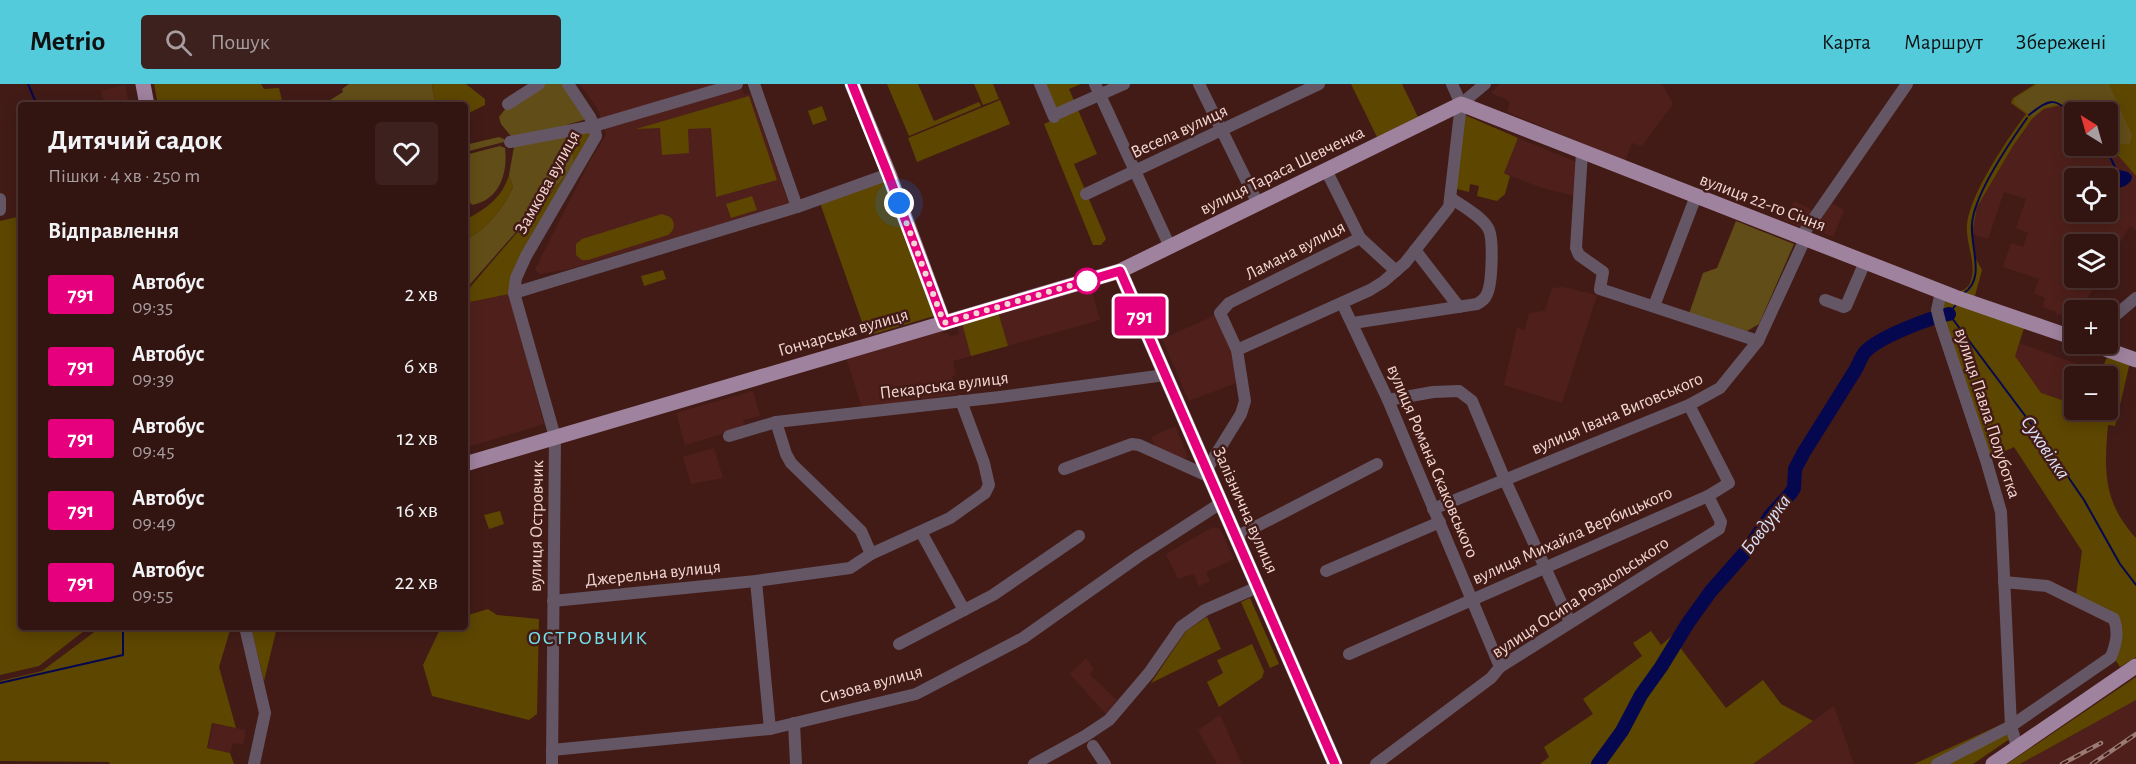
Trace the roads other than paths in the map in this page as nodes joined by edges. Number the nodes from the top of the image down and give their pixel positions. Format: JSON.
{"nodes":[{"id":1,"x":143,"y":84,"type":"edge"},
{"id":2,"x":539,"y":84,"type":"edge"},
{"id":3,"x":568,"y":84,"type":"edge"},
{"id":4,"x":737,"y":84,"type":"edge"},
{"id":5,"x":754,"y":84,"type":"edge"},
{"id":6,"x":852,"y":84,"type":"edge"},
{"id":7,"x":1040,"y":84,"type":"edge"},
{"id":8,"x":1124,"y":84,"type":"edge"},
{"id":9,"x":1199,"y":84,"type":"edge"},
{"id":10,"x":1319,"y":84,"type":"edge"},
{"id":11,"x":1452,"y":84,"type":"edge"},
{"id":12,"x":1485,"y":84,"type":"edge"},
{"id":13,"x":1907,"y":84,"type":"edge"},
{"id":14,"x":1098,"y":89,"type":"edge"},
{"id":15,"x":146,"y":102,"type":"edge"},
{"id":16,"x":508,"y":104,"type":"dead end"},
{"id":17,"x":1461,"y":104,"type":"junction"},
{"id":18,"x":594,"y":126,"type":"junction"},
{"id":19,"x":1222,"y":130,"type":"junction"},
{"id":20,"x":510,"y":142,"type":"dead end"},
{"id":21,"x":1582,"y":152,"type":"junction"},
{"id":22,"x":1326,"y":170,"type":"junction"},
{"id":23,"x":1135,"y":171,"type":"junction"},
{"id":24,"x":888,"y":174,"type":"junction"},
{"id":25,"x":1086,"y":194,"type":"dead end"},
{"id":26,"x":1696,"y":196,"type":"junction"},
{"id":27,"x":1451,"y":198,"type":"junction"},
{"id":28,"x":0,"y":199,"type":"edge"},
{"id":29,"x":1258,"y":204,"type":"junction"},
{"id":30,"x":797,"y":207,"type":"junction"},
{"id":31,"x":0,"y":210,"type":"edge"},
{"id":32,"x":1360,"y":238,"type":"junction"},
{"id":33,"x":1803,"y":238,"type":"junction"},
{"id":34,"x":1170,"y":247,"type":"junction"},
{"id":35,"x":1415,"y":250,"type":"junction"},
{"id":36,"x":1864,"y":262,"type":"junction"},
{"id":37,"x":1120,"y":271,"type":"junction"},
{"id":38,"x":1396,"y":271,"type":"junction"},
{"id":39,"x":514,"y":293,"type":"junction"},
{"id":40,"x":1953,"y":297,"type":"junction"},
{"id":41,"x":2136,"y":298,"type":"edge"},
{"id":42,"x":1826,"y":300,"type":"dead end"},
{"id":43,"x":1342,"y":303,"type":"junction"},
{"id":44,"x":1654,"y":306,"type":"junction"},
{"id":45,"x":1459,"y":307,"type":"junction"},
{"id":46,"x":2118,"y":313,"type":"edge"},
{"id":47,"x":944,"y":323,"type":"junction"},
{"id":48,"x":1353,"y":323,"type":"junction"},
{"id":49,"x":2064,"y":335,"type":"edge"},
{"id":50,"x":1758,"y":341,"type":"junction"},
{"id":51,"x":1236,"y":350,"type":"junction"},
{"id":52,"x":2118,"y":353,"type":"edge"},
{"id":53,"x":2136,"y":360,"type":"edge"},
{"id":54,"x":1165,"y":375,"type":"junction"},
{"id":55,"x":1388,"y":400,"type":"junction"},
{"id":56,"x":961,"y":401,"type":"junction"},
{"id":57,"x":1689,"y":405,"type":"junction"},
{"id":58,"x":776,"y":422,"type":"junction"},
{"id":59,"x":729,"y":436,"type":"dead end"},
{"id":60,"x":555,"y":437,"type":"junction"},
{"id":61,"x":468,"y":463,"type":"edge"},
{"id":62,"x":1377,"y":464,"type":"dead end"},
{"id":63,"x":1064,"y":469,"type":"dead end"},
{"id":64,"x":1208,"y":473,"type":"junction"},
{"id":65,"x":1505,"y":480,"type":"junction"},
{"id":66,"x":1708,"y":496,"type":"junction"},
{"id":67,"x":1221,"y":503,"type":"junction"},
{"id":68,"x":1433,"y":509,"type":"junction"},
{"id":69,"x":1440,"y":522,"type":"junction"},
{"id":70,"x":921,"y":532,"type":"junction"},
{"id":71,"x":1079,"y":536,"type":"dead end"},
{"id":72,"x":1236,"y":537,"type":"junction"},
{"id":73,"x":871,"y":554,"type":"junction"},
{"id":74,"x":1544,"y":567,"type":"junction"},
{"id":75,"x":1326,"y":571,"type":"dead end"},
{"id":76,"x":756,"y":581,"type":"junction"},
{"id":77,"x":2004,"y":582,"type":"junction"},
{"id":78,"x":1258,"y":587,"type":"junction"},
{"id":79,"x":1472,"y":598,"type":"junction"},
{"id":80,"x":553,"y":601,"type":"junction"},
{"id":81,"x":964,"y":610,"type":"junction"},
{"id":82,"x":1570,"y":622,"type":"junction"},
{"id":83,"x":246,"y":630,"type":"edge"},
{"id":84,"x":899,"y":644,"type":"dead end"},
{"id":85,"x":1349,"y":654,"type":"dead end"},
{"id":86,"x":2136,"y":666,"type":"edge"},
{"id":87,"x":1500,"y":667,"type":"junction"},
{"id":88,"x":794,"y":723,"type":"junction"},
{"id":89,"x":2011,"y":726,"type":"junction"},
{"id":90,"x":770,"y":729,"type":"junction"},
{"id":91,"x":1093,"y":746,"type":"dead end"},
{"id":92,"x":2017,"y":747,"type":"junction"},
{"id":93,"x":552,"y":750,"type":"junction"},
{"id":94,"x":254,"y":764,"type":"edge"},
{"id":95,"x":552,"y":764,"type":"edge"},
{"id":96,"x":796,"y":764,"type":"edge"},
{"id":97,"x":1035,"y":764,"type":"edge"},
{"id":98,"x":1105,"y":764,"type":"edge"},
{"id":99,"x":1335,"y":764,"type":"edge"},
{"id":100,"x":1376,"y":764,"type":"edge"},
{"id":101,"x":1937,"y":764,"type":"edge"},
{"id":102,"x":1993,"y":764,"type":"edge"}],
"edges":[{"from":1,"to":15,"type":"main road"},
{"from":2,"to":16,"type":"street"},
{"from":3,"to":18,"type":"street"},
{"from":4,"to":18,"type":"street","name":"Замкова вулиця"},
{"from":5,"to":30,"type":"street"},
{"from":6,"to":24,"type":"main road"},
{"from":7,"to":14,"type":"street"},
{"from":8,"to":14,"type":"street"},
{"from":9,"to":19,"type":"street"},
{"from":10,"to":19,"type":"street","name":"Весела вулиця"},
{"from":11,"to":17,"type":"street"},
{"from":12,"to":17,"type":"street"},
{"from":13,"to":33,"type":"street","name":"вулиця Івана Виговського"},
{"from":14,"to":23,"type":"street"},
{"from":17,"to":21,"type":"main road","name":"вулиця 22-го Січня"},
{"from":17,"to":22,"type":"main road","name":"вулиця Тараса Шевченка"},
{"from":17,"to":27,"type":"street"},
{"from":18,"to":20,"type":"street"},
{"from":18,"to":39,"type":"street","name":"Замкова вулиця"},
{"from":19,"to":23,"type":"street","name":"Весела вулиця"},
{"from":19,"to":29,"type":"street"},
{"from":21,"to":26,"type":"main road","name":"вулиця 22-го Січня"},
{"from":21,"to":44,"type":"street"},
{"from":22,"to":29,"type":"main road","name":"вулиця Тараса Шевченка"},
{"from":22,"to":32,"type":"street","name":"Ламана вулиця"},
{"from":23,"to":25,"type":"street","name":"Весела вулиця"},
{"from":23,"to":34,"type":"street"},
{"from":24,"to":30,"type":"street"},
{"from":24,"to":47,"type":"main road"},
{"from":26,"to":33,"type":"main road","name":"вулиця 22-го Січня"},
{"from":26,"to":44,"type":"street"},
{"from":27,"to":35,"type":"street"},
{"from":27,"to":45,"type":"street"},
{"from":28,"to":31,"type":"street"},
{"from":29,"to":34,"type":"main road","name":"вулиця Тараса Шевченка"},
{"from":30,"to":39,"type":"street"},
{"from":32,"to":38,"type":"street"},
{"from":32,"to":51,"type":"street","name":"Ламана вулиця"},
{"from":33,"to":36,"type":"main road","name":"вулиця 22-го Січня"},
{"from":33,"to":50,"type":"street","name":"вулиця Івана Виговського"},
{"from":34,"to":37,"type":"main road","name":"вулиця Тараса Шевченка"},
{"from":35,"to":38,"type":"street"},
{"from":35,"to":45,"type":"street"},
{"from":36,"to":40,"type":"main road","name":"вулиця 22-го Січня"},
{"from":36,"to":42,"type":"street"},
{"from":37,"to":47,"type":"main road","name":"Гончарська вулиця"},
{"from":37,"to":54,"type":"main road","name":"Залізнична вулиця"},
{"from":38,"to":43,"type":"street"},
{"from":39,"to":60,"type":"street","name":"вулиця Островчик"},
{"from":40,"to":49,"type":"main road","name":"вулиця 22-го Січня"},
{"from":40,"to":77,"type":"street","name":"вулиця Павла Полуботка"},
{"from":41,"to":46,"type":"street"},
{"from":43,"to":48,"type":"street","name":"вулиця Романа Скаковського"},
{"from":43,"to":51,"type":"street"},
{"from":44,"to":50,"type":"street"},
{"from":45,"to":48,"type":"street"},
{"from":47,"to":60,"type":"main road","name":"Гончарська вулиця"},
{"from":48,"to":55,"type":"street","name":"вулиця Романа Скаковського"},
{"from":50,"to":57,"type":"street","name":"вулиця Івана Виговського"},
{"from":51,"to":64,"type":"street"},
{"from":52,"to":53,"type":"main road"},
{"from":54,"to":56,"type":"street","name":"Пекарська вулиця"},
{"from":54,"to":64,"type":"main road","name":"Залізнична вулиця"},
{"from":55,"to":65,"type":"street"},
{"from":55,"to":68,"type":"street","name":"вулиця Романа Скаковського"},
{"from":56,"to":58,"type":"street","name":"Пекарська вулиця"},
{"from":56,"to":70,"type":"street","name":"Джерельна вулиця"},
{"from":57,"to":65,"type":"street","name":"вулиця Івана Виговського"},
{"from":57,"to":66,"type":"street","name":"вулиця Михайла Вербицького"},
{"from":58,"to":59,"type":"street","name":"Пекарська вулиця"},
{"from":58,"to":73,"type":"street"},
{"from":60,"to":61,"type":"main road","name":"Гончарська вулиця"},
{"from":60,"to":80,"type":"street","name":"вулиця Островчик"},
{"from":62,"to":72,"type":"street"},
{"from":63,"to":64,"type":"street"},
{"from":64,"to":67,"type":"main road","name":"Залізнична вулиця"},
{"from":65,"to":68,"type":"street","name":"вулиця Івана Виговського"},
{"from":65,"to":74,"type":"street"},
{"from":66,"to":74,"type":"street","name":"вулиця Михайла Вербицького"},
{"from":66,"to":82,"type":"street","name":"вулиця Осипа Роздольського"},
{"from":67,"to":72,"type":"main road","name":"Залізнична вулиця"},
{"from":67,"to":88,"type":"street","name":"Сизова вулиця"},
{"from":68,"to":69,"type":"street","name":"вулиця Романа Скаковського"},
{"from":69,"to":75,"type":"street"},
{"from":69,"to":79,"type":"street","name":"вулиця Романа Скаковського"},
{"from":70,"to":73,"type":"street","name":"Джерельна вулиця"},
{"from":70,"to":81,"type":"street"},
{"from":71,"to":81,"type":"street"},
{"from":72,"to":78,"type":"main road","name":"Залізнична вулиця"},
{"from":73,"to":76,"type":"street","name":"Джерельна вулиця"},
{"from":74,"to":79,"type":"street","name":"вулиця Михайла Вербицького"},
{"from":74,"to":82,"type":"street"},
{"from":76,"to":80,"type":"street","name":"Джерельна вулиця"},
{"from":76,"to":90,"type":"street"},
{"from":77,"to":89,"type":"street","name":"вулиця Павла Полуботка"},
{"from":77,"to":89,"type":"street"},
{"from":78,"to":97,"type":"street"},
{"from":78,"to":99,"type":"main road","name":"Залізнична вулиця"},
{"from":79,"to":85,"type":"street","name":"вулиця Михайла Вербицького"},
{"from":79,"to":87,"type":"street","name":"вулиця Романа Скаковського"},
{"from":80,"to":93,"type":"street","name":"вулиця Островчик"},
{"from":81,"to":84,"type":"street"},
{"from":82,"to":87,"type":"street","name":"вулиця Осипа Роздольського"},
{"from":83,"to":94,"type":"street"},
{"from":86,"to":92,"type":"main road"},
{"from":87,"to":100,"type":"street","name":"вулиця Осипа Роздольського"},
{"from":88,"to":90,"type":"street","name":"Сизова вулиця"},
{"from":88,"to":96,"type":"street"},
{"from":89,"to":92,"type":"street","name":"вулиця Павла Полуботка"},
{"from":89,"to":101,"type":"street"},
{"from":90,"to":93,"type":"street","name":"Сизова вулиця"},
{"from":91,"to":98,"type":"street"},
{"from":92,"to":102,"type":"main road"},
{"from":93,"to":95,"type":"street","name":"вулиця Островчик"}]}
